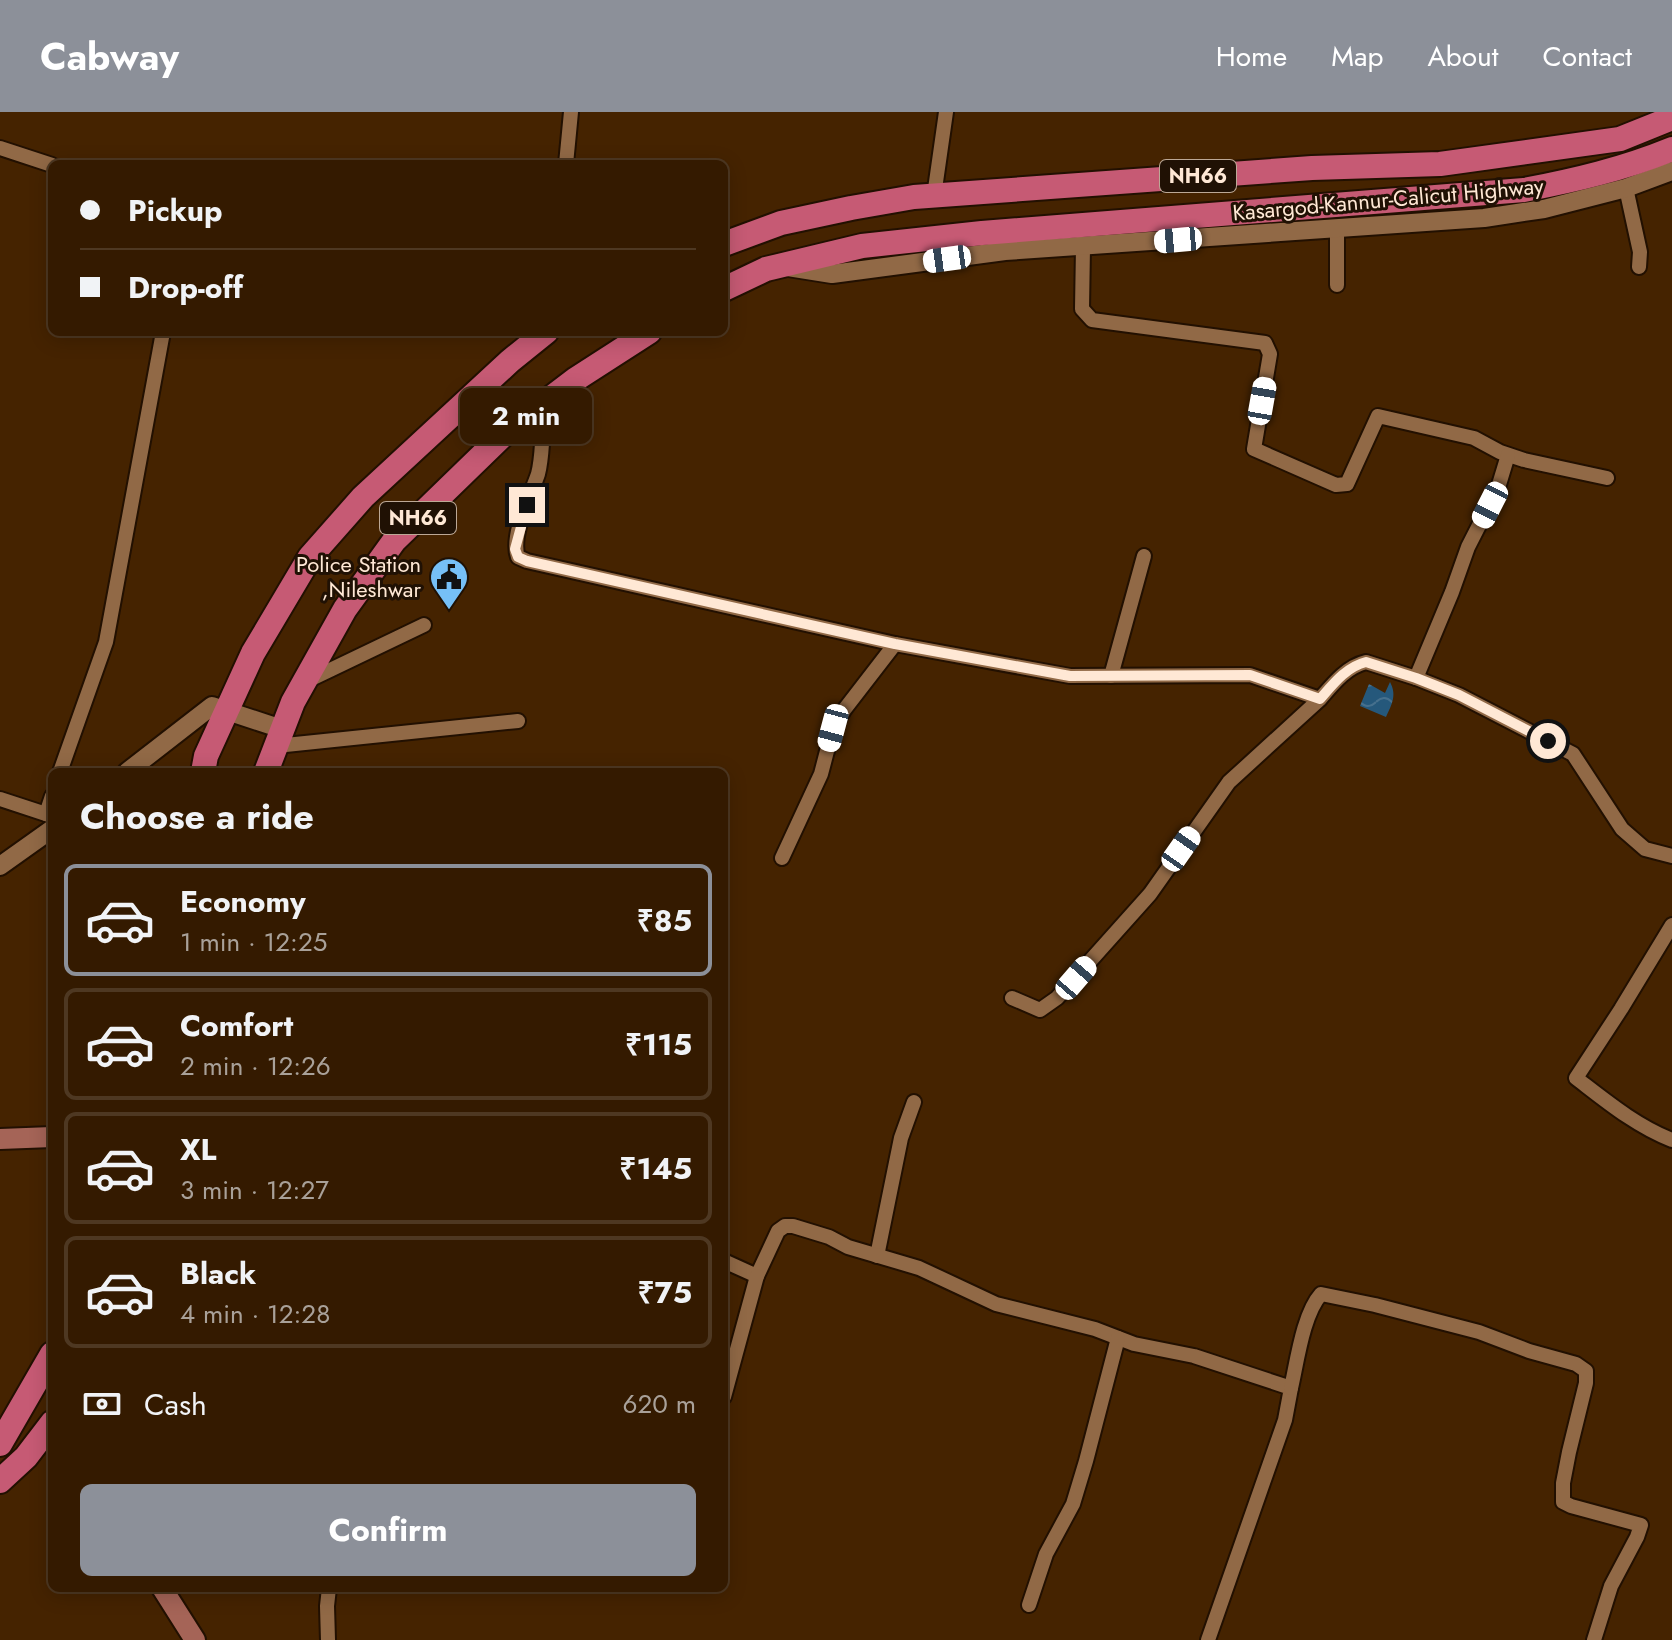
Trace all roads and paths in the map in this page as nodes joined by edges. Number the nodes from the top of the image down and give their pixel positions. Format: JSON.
{"nodes":[{"id":1,"x":571,"y":112,"type":"edge"},
{"id":2,"x":946,"y":112,"type":"edge"},
{"id":3,"x":1672,"y":118,"type":"edge"},
{"id":4,"x":0,"y":148,"type":"edge"},
{"id":5,"x":1672,"y":149,"type":"edge"},
{"id":6,"x":566,"y":160,"type":"edge"},
{"id":7,"x":48,"y":164,"type":"edge"},
{"id":8,"x":1672,"y":171,"type":"edge"},
{"id":9,"x":1626,"y":188,"type":"junction"},
{"id":10,"x":934,"y":196,"type":"junction"},
{"id":11,"x":1337,"y":227,"type":"junction"},
{"id":12,"x":728,"y":243,"type":"edge"},
{"id":13,"x":1083,"y":247,"type":"junction"},
{"id":14,"x":780,"y":266,"type":"junction"},
{"id":15,"x":1639,"y":267,"type":"dead end"},
{"id":16,"x":1337,"y":285,"type":"dead end"},
{"id":17,"x":728,"y":287,"type":"edge"},
{"id":18,"x":162,"y":336,"type":"edge"},
{"id":19,"x":541,"y":336,"type":"edge"},
{"id":20,"x":643,"y":336,"type":"edge"},
{"id":21,"x":554,"y":396,"type":"junction"},
{"id":22,"x":1508,"y":455,"type":"junction"},
{"id":23,"x":1607,"y":478,"type":"dead end"},
{"id":24,"x":1144,"y":556,"type":"dead end"},
{"id":25,"x":424,"y":625,"type":"dead end"},
{"id":26,"x":895,"y":644,"type":"junction"},
{"id":27,"x":1111,"y":676,"type":"junction"},
{"id":28,"x":1416,"y":678,"type":"junction"},
{"id":29,"x":304,"y":682,"type":"junction"},
{"id":30,"x":1320,"y":699,"type":"junction"},
{"id":31,"x":227,"y":710,"type":"junction"},
{"id":32,"x":518,"y":721,"type":"dead end"},
{"id":33,"x":279,"y":738,"type":"junction"},
{"id":34,"x":61,"y":768,"type":"edge"},
{"id":35,"x":132,"y":768,"type":"edge"},
{"id":36,"x":204,"y":768,"type":"edge"},
{"id":37,"x":268,"y":768,"type":"edge"},
{"id":38,"x":0,"y":799,"type":"edge"},
{"id":39,"x":48,"y":819,"type":"edge"},
{"id":40,"x":48,"y":822,"type":"edge"},
{"id":41,"x":1672,"y":856,"type":"edge"},
{"id":42,"x":782,"y":858,"type":"dead end"},
{"id":43,"x":0,"y":866,"type":"edge"},
{"id":44,"x":1672,"y":925,"type":"edge"},
{"id":45,"x":1012,"y":998,"type":"dead end"},
{"id":46,"x":914,"y":1102,"type":"dead end"},
{"id":47,"x":48,"y":1137,"type":"edge"},
{"id":48,"x":0,"y":1139,"type":"edge"},
{"id":49,"x":1672,"y":1140,"type":"edge"},
{"id":50,"x":877,"y":1256,"type":"junction"},
{"id":51,"x":728,"y":1263,"type":"edge"},
{"id":52,"x":757,"y":1276,"type":"junction"},
{"id":53,"x":1118,"y":1338,"type":"junction"},
{"id":54,"x":48,"y":1361,"type":"edge"},
{"id":55,"x":728,"y":1382,"type":"edge"},
{"id":56,"x":1291,"y":1388,"type":"junction"},
{"id":57,"x":48,"y":1428,"type":"edge"},
{"id":58,"x":0,"y":1444,"type":"edge"},
{"id":59,"x":0,"y":1481,"type":"edge"},
{"id":60,"x":165,"y":1592,"type":"edge"},
{"id":61,"x":329,"y":1592,"type":"edge"},
{"id":62,"x":1029,"y":1605,"type":"dead end"},
{"id":63,"x":195,"y":1640,"type":"edge"},
{"id":64,"x":328,"y":1640,"type":"edge"},
{"id":65,"x":1208,"y":1640,"type":"edge"},
{"id":66,"x":1594,"y":1640,"type":"edge"}],
"edges":[{"from":1,"to":6,"type":"street"},
{"from":2,"to":10,"type":"street"},
{"from":3,"to":10,"type":"highway","name":"Kasargod-Kannur-Calicut Highway","number":"NH66"},
{"from":4,"to":7,"type":"street"},
{"from":5,"to":14,"type":"highway","name":"Kasargod-Kannur-Calicut Highway","number":"NH66"},
{"from":8,"to":9,"type":"street"},
{"from":9,"to":11,"type":"street"},
{"from":9,"to":15,"type":"street"},
{"from":10,"to":12,"type":"highway","name":"Kasargod-Kannur-Calicut Highway","number":"NH66"},
{"from":11,"to":13,"type":"street"},
{"from":11,"to":16,"type":"street"},
{"from":13,"to":14,"type":"street"},
{"from":13,"to":22,"type":"street"},
{"from":14,"to":17,"type":"highway","name":"Kasargod-Kannur-Calicut Highway","number":"NH66"},
{"from":18,"to":34,"type":"street"},
{"from":19,"to":31,"type":"highway","number":"NH66"},
{"from":20,"to":21,"type":"highway","number":"NH66"},
{"from":21,"to":26,"type":"street"},
{"from":21,"to":29,"type":"highway","number":"NH66"},
{"from":22,"to":23,"type":"street"},
{"from":22,"to":28,"type":"street"},
{"from":24,"to":27,"type":"street"},
{"from":25,"to":29,"type":"street"},
{"from":26,"to":27,"type":"street"},
{"from":26,"to":42,"type":"street"},
{"from":27,"to":30,"type":"street"},
{"from":28,"to":30,"type":"street"},
{"from":28,"to":41,"type":"street"},
{"from":29,"to":33,"type":"highway","number":"NH66"},
{"from":30,"to":45,"type":"street"},
{"from":31,"to":33,"type":"street"},
{"from":31,"to":35,"type":"street"},
{"from":31,"to":36,"type":"highway","number":"NH66"},
{"from":32,"to":33,"type":"street"},
{"from":33,"to":37,"type":"highway","number":"NH66"},
{"from":38,"to":39,"type":"street"},
{"from":40,"to":43,"type":"street"},
{"from":44,"to":49,"type":"street"},
{"from":46,"to":50,"type":"street"},
{"from":47,"to":48,"type":"main road"},
{"from":50,"to":52,"type":"street"},
{"from":50,"to":53,"type":"street"},
{"from":51,"to":52,"type":"street"},
{"from":52,"to":55,"type":"street"},
{"from":53,"to":56,"type":"street"},
{"from":53,"to":62,"type":"street"},
{"from":54,"to":58,"type":"highway"},
{"from":56,"to":65,"type":"street"},
{"from":56,"to":66,"type":"street"},
{"from":57,"to":59,"type":"highway"},
{"from":60,"to":63,"type":"main road"},
{"from":61,"to":64,"type":"street"}]}
